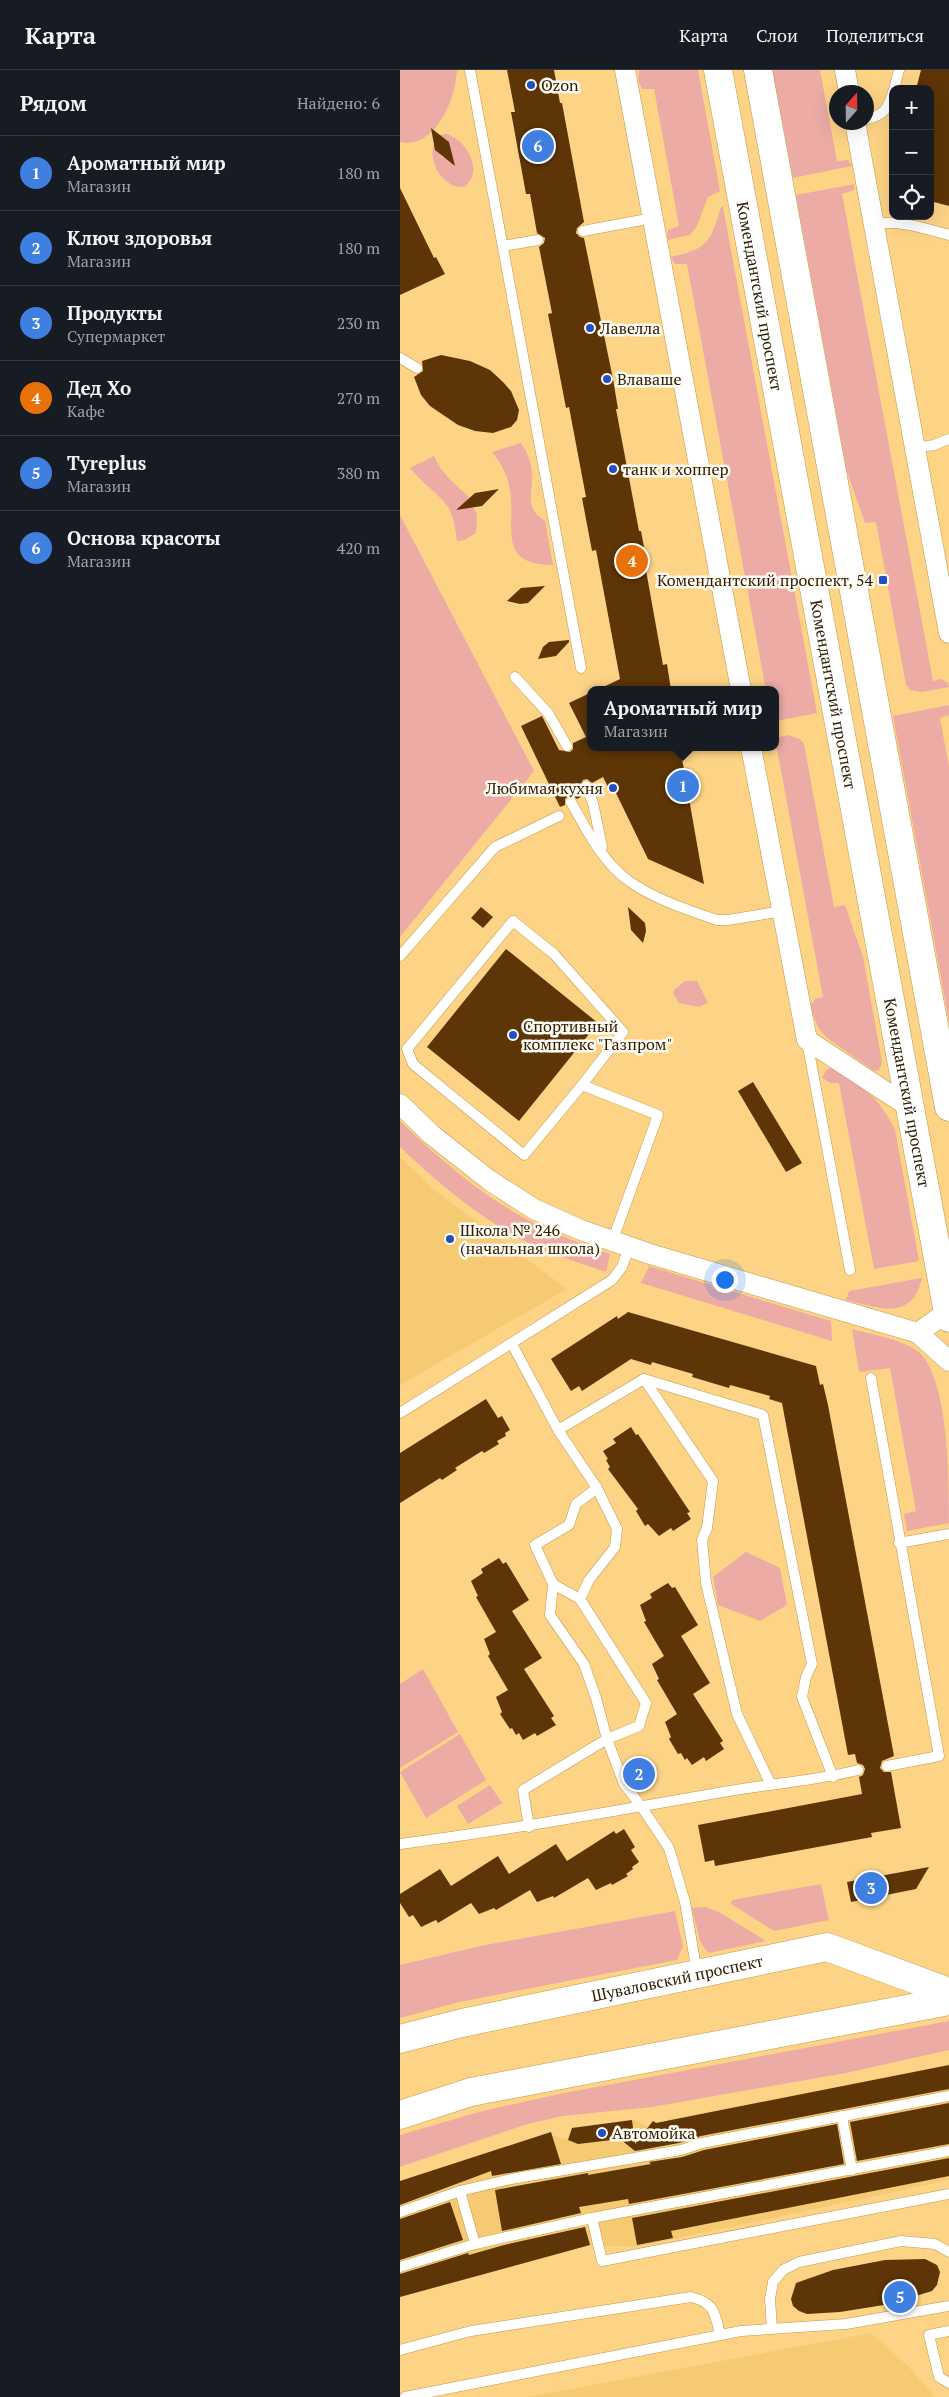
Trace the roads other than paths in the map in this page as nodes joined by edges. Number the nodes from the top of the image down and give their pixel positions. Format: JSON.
{"nodes":[{"id":1,"x":470,"y":70,"type":"edge"},
{"id":2,"x":625,"y":70,"type":"edge"},
{"id":3,"x":718,"y":70,"type":"edge"},
{"id":4,"x":758,"y":70,"type":"edge"},
{"id":5,"x":845,"y":70,"type":"edge"},
{"id":6,"x":899,"y":70,"type":"edge"},
{"id":7,"x":848,"y":85,"type":"edge"},
{"id":8,"x":894,"y":85,"type":"edge"},
{"id":9,"x":889,"y":107,"type":"edge"},
{"id":10,"x":874,"y":117,"type":"edge"},
{"id":11,"x":856,"y":130,"type":"edge"},
{"id":12,"x":653,"y":218,"type":"junction"},
{"id":13,"x":874,"y":224,"type":"junction"},
{"id":14,"x":583,"y":231,"type":"dead end"},
{"id":15,"x":949,"y":235,"type":"edge"},
{"id":16,"x":538,"y":240,"type":"dead end"},
{"id":17,"x":503,"y":246,"type":"junction"},
{"id":18,"x":400,"y":358,"type":"edge"},
{"id":19,"x":417,"y":368,"type":"dead end"},
{"id":20,"x":949,"y":439,"type":"edge"},
{"id":21,"x":916,"y":448,"type":"junction"},
{"id":22,"x":942,"y":558,"type":"edge"},
{"id":23,"x":949,"y":633,"type":"edge"},
{"id":24,"x":581,"y":668,"type":"dead end"},
{"id":25,"x":515,"y":677,"type":"dead end"},
{"id":26,"x":739,"y":686,"type":"edge"},
{"id":27,"x":567,"y":746,"type":"dead end"},
{"id":28,"x":752,"y":751,"type":"edge"},
{"id":29,"x":586,"y":786,"type":"dead end"},
{"id":30,"x":571,"y":802,"type":"dead end"},
{"id":31,"x":559,"y":816,"type":"dead end"},
{"id":32,"x":603,"y":852,"type":"junction"},
{"id":33,"x":784,"y":911,"type":"junction"},
{"id":34,"x":400,"y":956,"type":"edge"},
{"id":35,"x":807,"y":1040,"type":"junction"},
{"id":36,"x":582,"y":1085,"type":"junction"},
{"id":37,"x":400,"y":1104,"type":"edge"},
{"id":38,"x":909,"y":1107,"type":"junction"},
{"id":39,"x":949,"y":1107,"type":"edge"},
{"id":40,"x":620,"y":1244,"type":"junction"},
{"id":41,"x":850,"y":1270,"type":"dead end"},
{"id":42,"x":948,"y":1314,"type":"edge"},
{"id":43,"x":918,"y":1334,"type":"junction"},
{"id":44,"x":512,"y":1344,"type":"junction"},
{"id":45,"x":949,"y":1360,"type":"edge"},
{"id":46,"x":871,"y":1378,"type":"dead end"},
{"id":47,"x":644,"y":1379,"type":"junction"},
{"id":48,"x":400,"y":1413,"type":"edge"},
{"id":49,"x":558,"y":1430,"type":"junction"},
{"id":50,"x":597,"y":1488,"type":"junction"},
{"id":51,"x":949,"y":1534,"type":"edge"},
{"id":52,"x":899,"y":1543,"type":"junction"},
{"id":53,"x":553,"y":1584,"type":"junction"},
{"id":54,"x":580,"y":1599,"type":"junction"},
{"id":55,"x":607,"y":1739,"type":"junction"},
{"id":56,"x":887,"y":1766,"type":"dead end"},
{"id":57,"x":858,"y":1770,"type":"dead end"},
{"id":58,"x":833,"y":1777,"type":"junction"},
{"id":59,"x":770,"y":1783,"type":"junction"},
{"id":60,"x":641,"y":1806,"type":"junction"},
{"id":61,"x":530,"y":1827,"type":"junction"},
{"id":62,"x":400,"y":1833,"type":"edge"},
{"id":63,"x":404,"y":1844,"type":"edge"},
{"id":64,"x":697,"y":1974,"type":"junction"},
{"id":65,"x":949,"y":1992,"type":"edge"},
{"id":66,"x":949,"y":2001,"type":"edge"},
{"id":67,"x":400,"y":2039,"type":"edge"},
{"id":68,"x":949,"y":2096,"type":"edge"},
{"id":69,"x":400,"y":2115,"type":"edge"},
{"id":70,"x":842,"y":2116,"type":"junction"},
{"id":71,"x":949,"y":2151,"type":"edge"},
{"id":72,"x":852,"y":2170,"type":"junction"},
{"id":73,"x":460,"y":2191,"type":"junction"},
{"id":74,"x":949,"y":2194,"type":"edge"},
{"id":75,"x":400,"y":2212,"type":"edge"},
{"id":76,"x":592,"y":2218,"type":"junction"},
{"id":77,"x":475,"y":2244,"type":"junction"},
{"id":78,"x":949,"y":2252,"type":"edge"},
{"id":79,"x":400,"y":2267,"type":"edge"},
{"id":80,"x":949,"y":2306,"type":"edge"},
{"id":81,"x":772,"y":2329,"type":"junction"},
{"id":82,"x":949,"y":2331,"type":"edge"},
{"id":83,"x":720,"y":2335,"type":"junction"},
{"id":84,"x":400,"y":2350,"type":"edge"},
{"id":85,"x":949,"y":2383,"type":"edge"},
{"id":86,"x":405,"y":2397,"type":"edge"}],
"edges":[{"from":1,"to":17,"type":"lane"},
{"from":2,"to":12,"type":"street"},
{"from":3,"to":38,"type":"main road","name":"Комендантский проспект"},
{"from":4,"to":39,"type":"main road"},
{"from":5,"to":7,"type":"street"},
{"from":6,"to":8,"type":"lane"},
{"from":9,"to":10,"type":"lane"},
{"from":11,"to":13,"type":"street"},
{"from":12,"to":14,"type":"lane"},
{"from":12,"to":26,"type":"street"},
{"from":13,"to":15,"type":"lane"},
{"from":13,"to":21,"type":"street"},
{"from":16,"to":17,"type":"lane"},
{"from":17,"to":24,"type":"lane"},
{"from":18,"to":19,"type":"lane"},
{"from":20,"to":21,"type":"lane"},
{"from":21,"to":22,"type":"street"},
{"from":22,"to":23,"type":"street"},
{"from":25,"to":27,"type":"lane"},
{"from":28,"to":33,"type":"street"},
{"from":29,"to":32,"type":"lane"},
{"from":30,"to":32,"type":"lane"},
{"from":31,"to":34,"type":"lane"},
{"from":32,"to":33,"type":"lane"},
{"from":33,"to":35,"type":"street"},
{"from":35,"to":38,"type":"street"},
{"from":35,"to":41,"type":"lane"},
{"from":36,"to":36,"type":"lane"},
{"from":36,"to":40,"type":"lane"},
{"from":37,"to":40,"type":"street"},
{"from":38,"to":42,"type":"main road","name":"Комендантский проспект"},
{"from":40,"to":43,"type":"street"},
{"from":40,"to":44,"type":"lane"},
{"from":42,"to":43,"type":"street"},
{"from":43,"to":45,"type":"street"},
{"from":44,"to":48,"type":"lane"},
{"from":44,"to":49,"type":"lane"},
{"from":46,"to":52,"type":"lane"},
{"from":47,"to":49,"type":"lane"},
{"from":47,"to":58,"type":"lane"},
{"from":47,"to":59,"type":"lane"},
{"from":49,"to":50,"type":"lane"},
{"from":50,"to":53,"type":"lane"},
{"from":50,"to":54,"type":"lane"},
{"from":51,"to":52,"type":"lane"},
{"from":52,"to":56,"type":"lane"},
{"from":53,"to":54,"type":"lane"},
{"from":53,"to":55,"type":"lane"},
{"from":54,"to":55,"type":"lane"},
{"from":55,"to":60,"type":"lane"},
{"from":55,"to":61,"type":"lane"},
{"from":57,"to":58,"type":"lane"},
{"from":58,"to":59,"type":"lane"},
{"from":59,"to":60,"type":"lane"},
{"from":60,"to":61,"type":"lane"},
{"from":60,"to":64,"type":"lane"},
{"from":61,"to":63,"type":"lane"},
{"from":62,"to":63,"type":"lane"},
{"from":64,"to":65,"type":"main road","name":"Шуваловский проспект"},
{"from":64,"to":67,"type":"main road","name":"Шуваловский проспект"},
{"from":66,"to":69,"type":"main road"},
{"from":68,"to":70,"type":"lane"},
{"from":70,"to":72,"type":"lane"},
{"from":70,"to":73,"type":"lane"},
{"from":71,"to":72,"type":"lane"},
{"from":72,"to":76,"type":"lane"},
{"from":73,"to":75,"type":"lane"},
{"from":73,"to":77,"type":"lane"},
{"from":74,"to":76,"type":"lane"},
{"from":76,"to":77,"type":"lane"},
{"from":77,"to":79,"type":"lane"},
{"from":78,"to":81,"type":"lane"},
{"from":80,"to":81,"type":"lane"},
{"from":81,"to":83,"type":"lane"},
{"from":82,"to":85,"type":"lane"},
{"from":83,"to":84,"type":"lane"},
{"from":83,"to":86,"type":"lane"}]}
